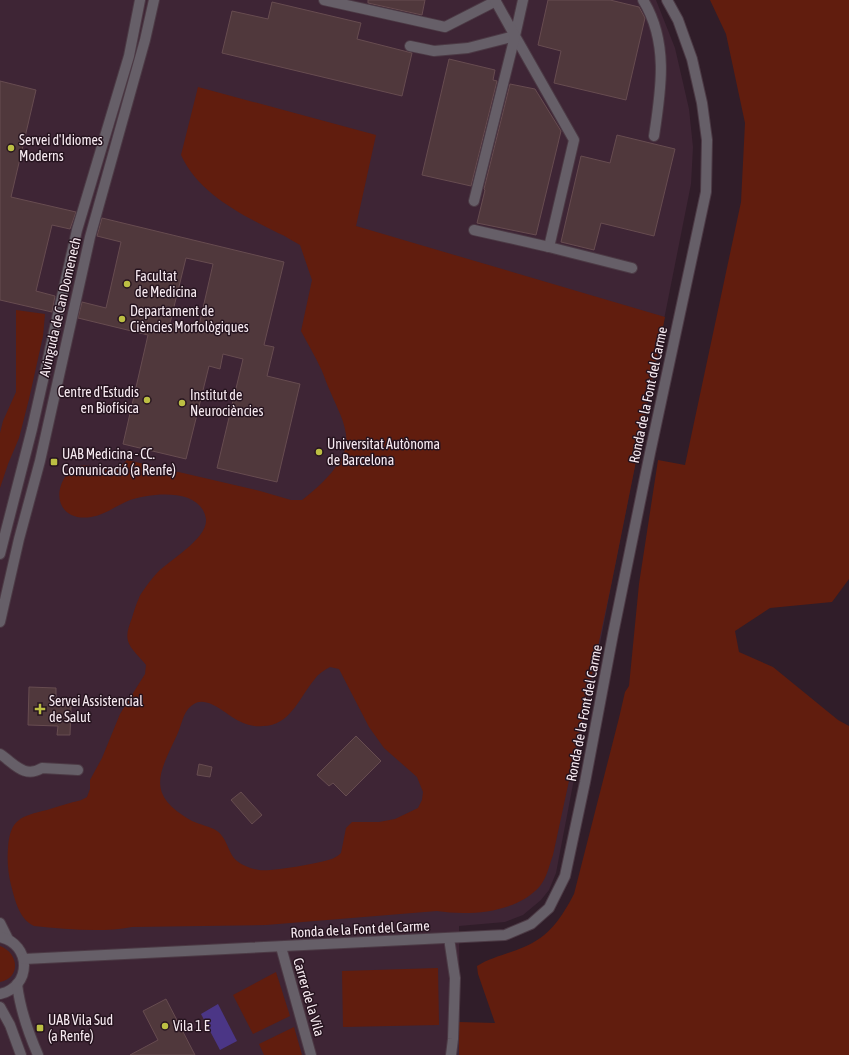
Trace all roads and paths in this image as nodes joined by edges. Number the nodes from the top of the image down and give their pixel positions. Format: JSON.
{"nodes":[{"id":1,"x":140,"y":0,"type":"edge"},
{"id":2,"x":154,"y":0,"type":"edge"},
{"id":3,"x":324,"y":0,"type":"edge"},
{"id":4,"x":523,"y":0,"type":"edge"},
{"id":5,"x":643,"y":0,"type":"edge"},
{"id":6,"x":667,"y":0,"type":"edge"},
{"id":7,"x":495,"y":1,"type":"edge"},
{"id":8,"x":515,"y":36,"type":"junction"},
{"id":9,"x":410,"y":46,"type":"dead end"},
{"id":10,"x":654,"y":136,"type":"dead end"},
{"id":11,"x":474,"y":201,"type":"dead end"},
{"id":12,"x":474,"y":230,"type":"dead end"},
{"id":13,"x":549,"y":247,"type":"junction"},
{"id":14,"x":632,"y":268,"type":"dead end"},
{"id":15,"x":0,"y":554,"type":"edge"},
{"id":16,"x":0,"y":622,"type":"edge"},
{"id":17,"x":0,"y":754,"type":"edge"},
{"id":18,"x":78,"y":770,"type":"dead end"},
{"id":19,"x":0,"y":923,"type":"edge"},
{"id":20,"x":4,"y":938,"type":"edge"},
{"id":21,"x":449,"y":938,"type":"junction"},
{"id":22,"x":281,"y":947,"type":"junction"},
{"id":23,"x":24,"y":959,"type":"junction"},
{"id":24,"x":17,"y":984,"type":"junction"},
{"id":25,"x":0,"y":994,"type":"edge"},
{"id":26,"x":0,"y":1007,"type":"edge"},
{"id":27,"x":21,"y":1055,"type":"edge"},
{"id":28,"x":38,"y":1055,"type":"edge"},
{"id":29,"x":311,"y":1055,"type":"edge"},
{"id":30,"x":451,"y":1055,"type":"edge"}],
"edges":[{"from":1,"to":15,"type":"street","name":"Avinguda de Can Domenech"},
{"from":2,"to":16,"type":"street","name":"Avinguda de Can Domenech"},
{"from":3,"to":7,"type":"street"},
{"from":4,"to":8,"type":"street"},
{"from":5,"to":10,"type":"street"},
{"from":6,"to":21,"type":"street","name":"Ronda de la Font del Carme"},
{"from":7,"to":8,"type":"street"},
{"from":8,"to":9,"type":"street"},
{"from":8,"to":11,"type":"street"},
{"from":8,"to":13,"type":"street"},
{"from":12,"to":13,"type":"street"},
{"from":13,"to":14,"type":"street"},
{"from":17,"to":18,"type":"street"},
{"from":19,"to":20,"type":"street"},
{"from":20,"to":23,"type":"street"},
{"from":21,"to":22,"type":"street","name":"Ronda de la Font del Carme"},
{"from":21,"to":30,"type":"street"},
{"from":22,"to":23,"type":"street","name":"Ronda de la Font del Carme"},
{"from":22,"to":29,"type":"street","name":"Carrer de la Vila"},
{"from":23,"to":24,"type":"street"},
{"from":24,"to":25,"type":"street"},
{"from":24,"to":28,"type":"street"},
{"from":26,"to":27,"type":"street"}]}
